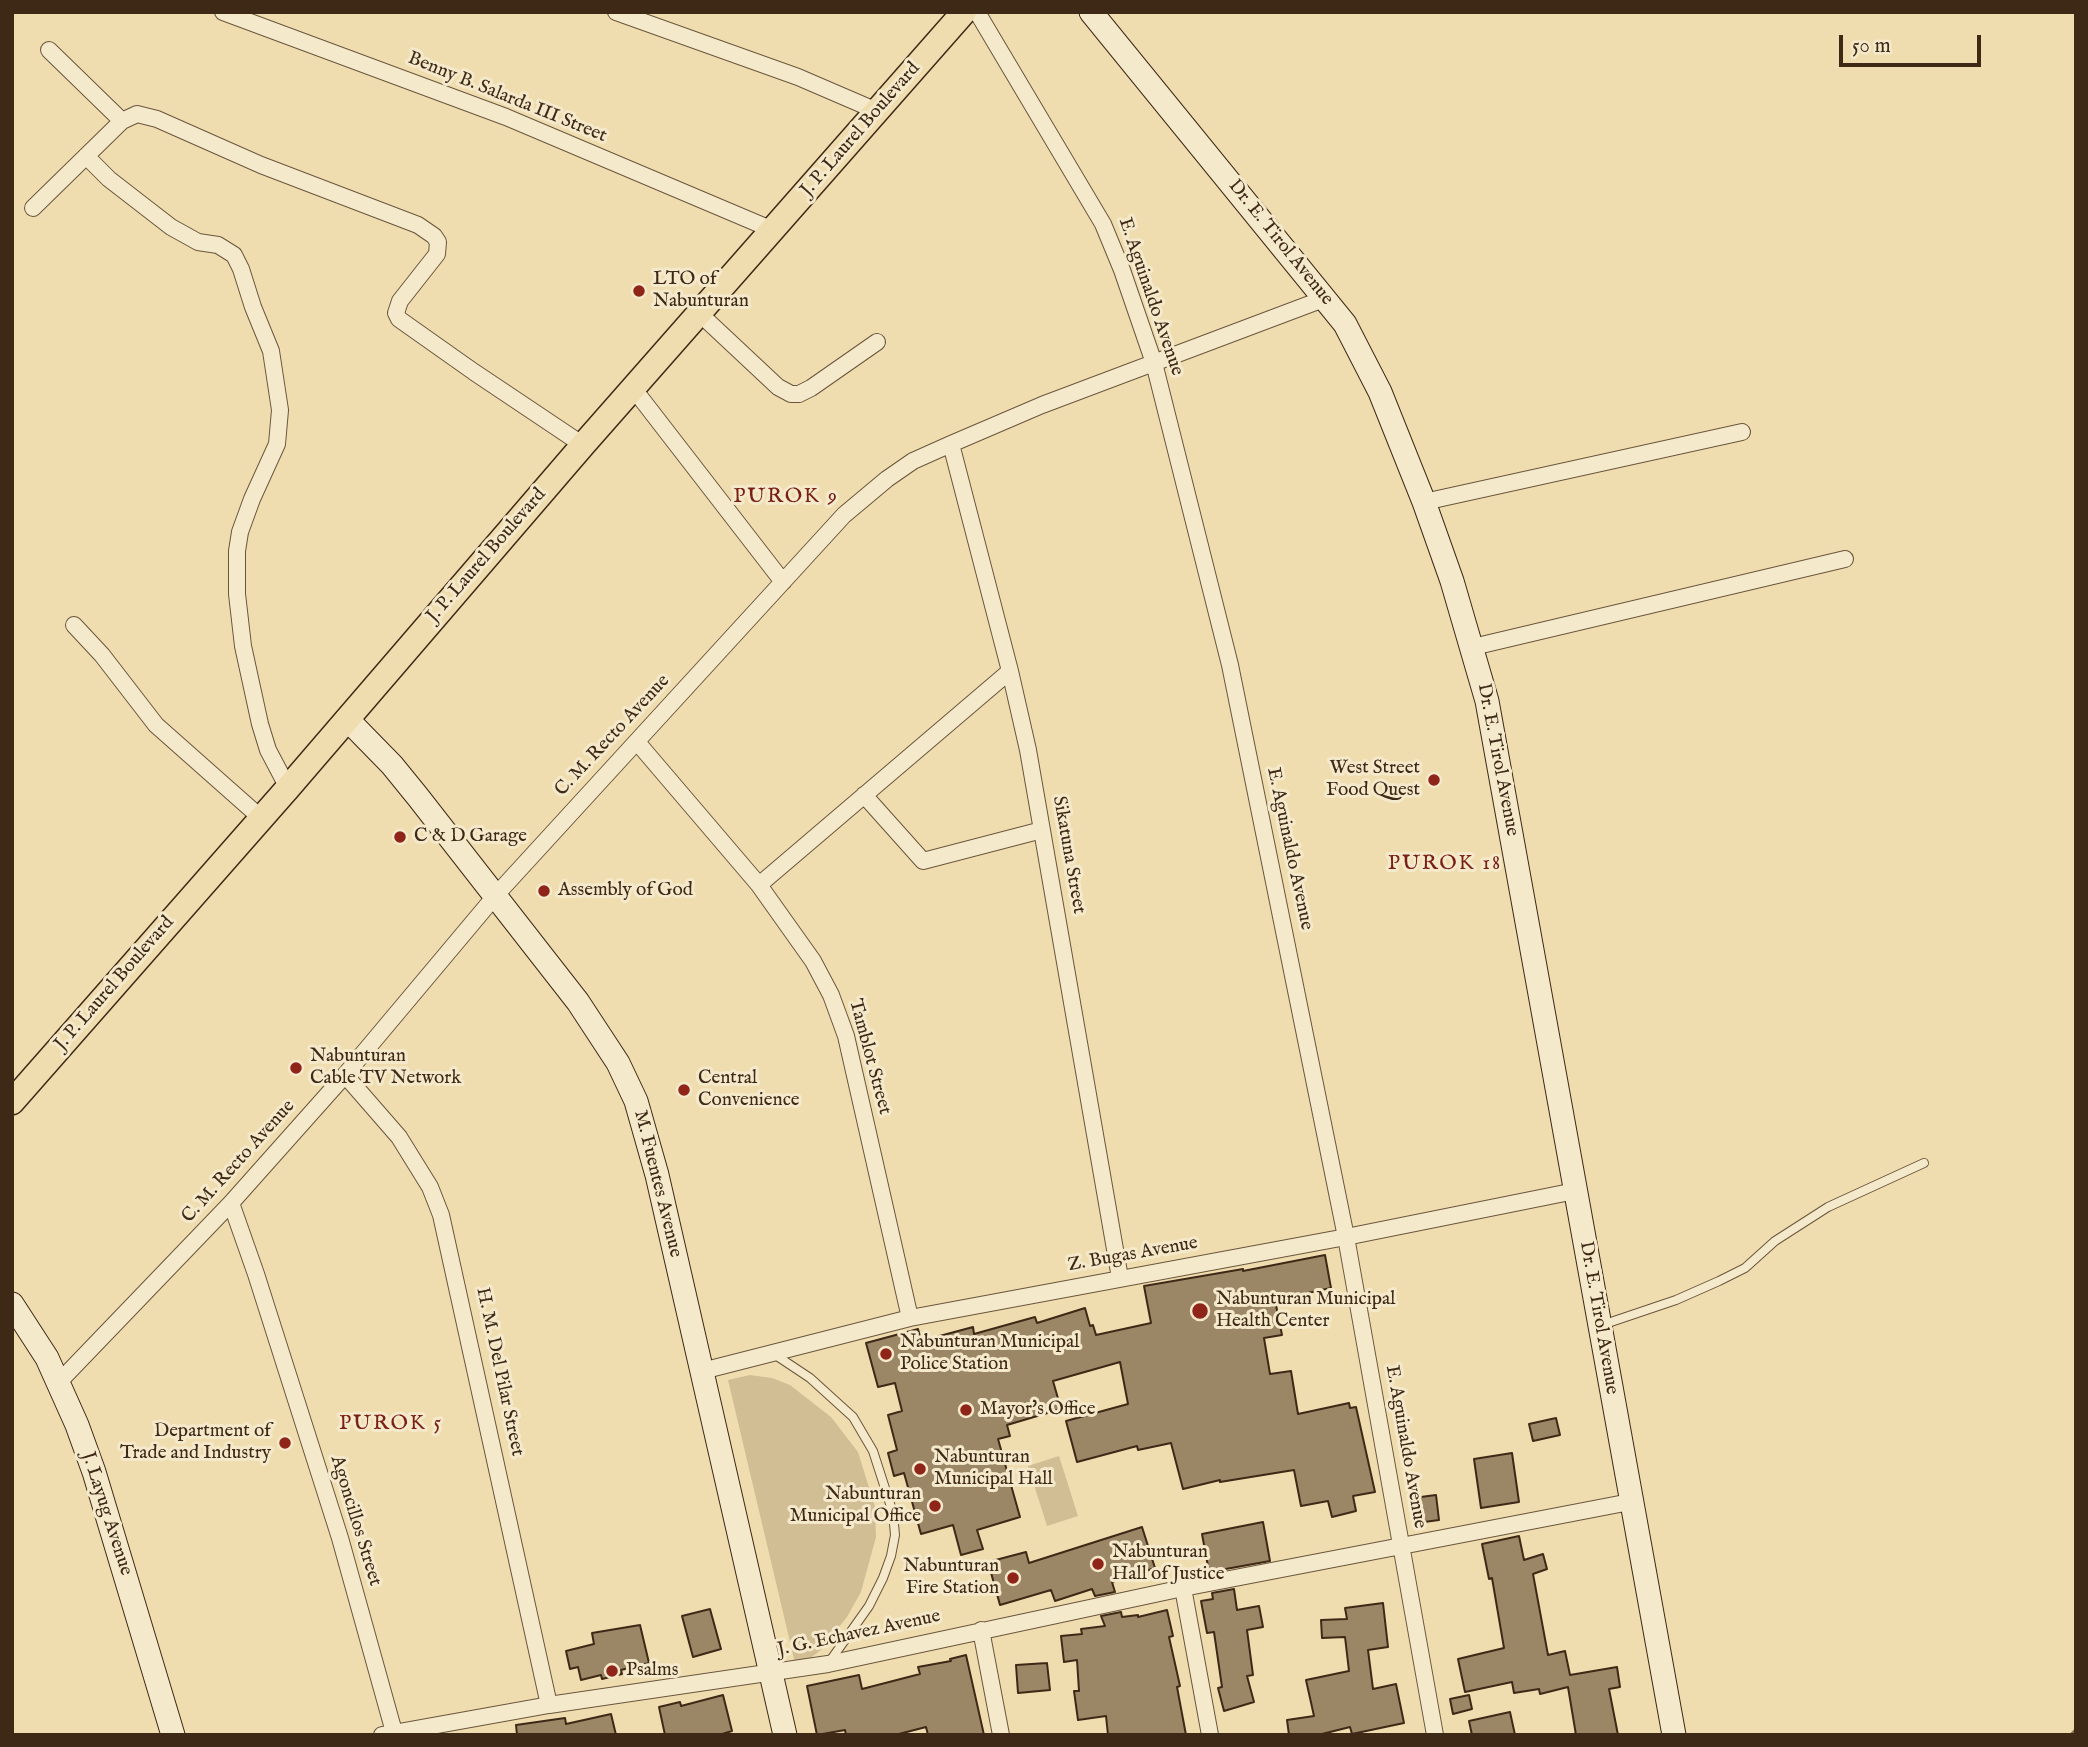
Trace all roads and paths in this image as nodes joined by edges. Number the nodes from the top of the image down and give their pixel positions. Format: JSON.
{"nodes":[{"id":1,"x":223,"y":12,"type":"edge"},
{"id":2,"x":616,"y":12,"type":"edge"},
{"id":3,"x":977,"y":12,"type":"edge"},
{"id":4,"x":1091,"y":12,"type":"edge"},
{"id":5,"x":954,"y":16,"type":"edge"},
{"id":6,"x":49,"y":50,"type":"dead end"},
{"id":7,"x":877,"y":111,"type":"junction"},
{"id":8,"x":122,"y":121,"type":"junction"},
{"id":9,"x":86,"y":156,"type":"junction"},
{"id":10,"x":33,"y":208,"type":"dead end"},
{"id":11,"x":773,"y":230,"type":"junction"},
{"id":12,"x":1326,"y":298,"type":"junction"},
{"id":13,"x":699,"y":313,"type":"junction"},
{"id":14,"x":877,"y":342,"type":"dead end"},
{"id":15,"x":1154,"y":363,"type":"junction"},
{"id":16,"x":633,"y":388,"type":"junction"},
{"id":17,"x":1742,"y":432,"type":"dead end"},
{"id":18,"x":951,"y":444,"type":"junction"},
{"id":19,"x":583,"y":445,"type":"junction"},
{"id":20,"x":1424,"y":502,"type":"junction"},
{"id":21,"x":1845,"y":559,"type":"dead end"},
{"id":22,"x":783,"y":582,"type":"junction"},
{"id":23,"x":74,"y":625,"type":"dead end"},
{"id":24,"x":1473,"y":647,"type":"junction"},
{"id":25,"x":1010,"y":671,"type":"junction"},
{"id":26,"x":347,"y":719,"type":"junction"},
{"id":27,"x":637,"y":741,"type":"junction"},
{"id":28,"x":288,"y":788,"type":"junction"},
{"id":29,"x":864,"y":795,"type":"junction"},
{"id":30,"x":261,"y":818,"type":"junction"},
{"id":31,"x":1042,"y":830,"type":"junction"},
{"id":32,"x":759,"y":885,"type":"junction"},
{"id":33,"x":496,"y":895,"type":"junction"},
{"id":34,"x":345,"y":1075,"type":"junction"},
{"id":35,"x":12,"y":1102,"type":"edge"},
{"id":36,"x":1924,"y":1163,"type":"dead end"},
{"id":37,"x":1575,"y":1191,"type":"junction"},
{"id":38,"x":231,"y":1203,"type":"junction"},
{"id":39,"x":1346,"y":1237,"type":"junction"},
{"id":40,"x":1120,"y":1278,"type":"junction"},
{"id":41,"x":12,"y":1304,"type":"edge"},
{"id":42,"x":910,"y":1318,"type":"junction"},
{"id":43,"x":1599,"y":1326,"type":"junction"},
{"id":44,"x":773,"y":1353,"type":"junction"},
{"id":45,"x":702,"y":1371,"type":"junction"},
{"id":46,"x":59,"y":1382,"type":"junction"},
{"id":47,"x":1630,"y":1502,"type":"junction"},
{"id":48,"x":1401,"y":1546,"type":"junction"},
{"id":49,"x":1183,"y":1588,"type":"junction"},
{"id":50,"x":981,"y":1630,"type":"junction"},
{"id":51,"x":828,"y":1664,"type":"junction"},
{"id":52,"x":771,"y":1674,"type":"junction"},
{"id":53,"x":549,"y":1705,"type":"junction"},
{"id":54,"x":388,"y":1734,"type":"edge"},
{"id":55,"x":173,"y":1735,"type":"edge"},
{"id":56,"x":785,"y":1735,"type":"edge"},
{"id":57,"x":1001,"y":1735,"type":"edge"},
{"id":58,"x":1210,"y":1735,"type":"edge"},
{"id":59,"x":1435,"y":1735,"type":"edge"},
{"id":60,"x":1674,"y":1735,"type":"edge"}],
"edges":[{"from":1,"to":11,"type":"street","name":"Benny B. Salarda III Street"},
{"from":2,"to":7,"type":"street"},
{"from":3,"to":15,"type":"street","name":"E. Aguinaldo Avenue"},
{"from":4,"to":12,"type":"main road","name":"Dr. E. Tirol Avenue"},
{"from":5,"to":7,"type":"main road","name":"J. P. Laurel Boulevard"},
{"from":6,"to":8,"type":"street"},
{"from":7,"to":11,"type":"main road","name":"J. P. Laurel Boulevard"},
{"from":8,"to":9,"type":"street"},
{"from":8,"to":19,"type":"street"},
{"from":9,"to":10,"type":"street"},
{"from":9,"to":28,"type":"street"},
{"from":11,"to":13,"type":"main road","name":"J. P. Laurel Boulevard"},
{"from":12,"to":15,"type":"street","name":"C. M. Recto Avenue"},
{"from":12,"to":20,"type":"main road","name":"Dr. E. Tirol Avenue"},
{"from":13,"to":14,"type":"street"},
{"from":13,"to":16,"type":"main road","name":"J. P. Laurel Boulevard"},
{"from":15,"to":18,"type":"street","name":"C. M. Recto Avenue"},
{"from":15,"to":39,"type":"street","name":"E. Aguinaldo Avenue"},
{"from":16,"to":19,"type":"main road","name":"J. P. Laurel Boulevard"},
{"from":16,"to":22,"type":"street"},
{"from":17,"to":20,"type":"street"},
{"from":18,"to":22,"type":"street","name":"C. M. Recto Avenue"},
{"from":18,"to":25,"type":"street","name":"Sikatuna Street"},
{"from":19,"to":26,"type":"main road","name":"J. P. Laurel Boulevard"},
{"from":20,"to":24,"type":"main road","name":"Dr. E. Tirol Avenue"},
{"from":21,"to":24,"type":"street"},
{"from":22,"to":27,"type":"street","name":"C. M. Recto Avenue"},
{"from":23,"to":30,"type":"street"},
{"from":24,"to":37,"type":"main road","name":"Dr. E. Tirol Avenue"},
{"from":25,"to":29,"type":"street"},
{"from":25,"to":31,"type":"street","name":"Sikatuna Street"},
{"from":26,"to":28,"type":"main road","name":"J. P. Laurel Boulevard"},
{"from":26,"to":33,"type":"main road","name":"M. Fuentes Avenue"},
{"from":27,"to":32,"type":"street","name":"Tamblot Street"},
{"from":27,"to":33,"type":"street","name":"C. M. Recto Avenue"},
{"from":28,"to":30,"type":"main road","name":"J. P. Laurel Boulevard"},
{"from":29,"to":31,"type":"street"},
{"from":29,"to":32,"type":"street"},
{"from":30,"to":35,"type":"main road","name":"J. P. Laurel Boulevard"},
{"from":31,"to":40,"type":"street","name":"Sikatuna Street"},
{"from":32,"to":42,"type":"street","name":"Tamblot Street"},
{"from":33,"to":34,"type":"street","name":"C. M. Recto Avenue"},
{"from":33,"to":45,"type":"main road","name":"M. Fuentes Avenue"},
{"from":34,"to":38,"type":"street","name":"C. M. Recto Avenue"},
{"from":34,"to":53,"type":"street","name":"H. M. Del Pilar Street"},
{"from":36,"to":43,"type":"lane"},
{"from":37,"to":39,"type":"street","name":"Z. Bugas Avenue"},
{"from":37,"to":43,"type":"main road","name":"Dr. E. Tirol Avenue"},
{"from":38,"to":46,"type":"street","name":"C. M. Recto Avenue"},
{"from":38,"to":54,"type":"street","name":"Agoncillos Street"},
{"from":39,"to":40,"type":"street","name":"Z. Bugas Avenue"},
{"from":39,"to":48,"type":"street","name":"E. Aguinaldo Avenue"},
{"from":40,"to":42,"type":"street","name":"Z. Bugas Avenue"},
{"from":41,"to":46,"type":"main road","name":"J. Layug Avenue"},
{"from":42,"to":44,"type":"street","name":"Z. Bugas Avenue"},
{"from":43,"to":47,"type":"main road","name":"Dr. E. Tirol Avenue"},
{"from":44,"to":45,"type":"street","name":"Z. Bugas Avenue"},
{"from":44,"to":51,"type":"lane"},
{"from":45,"to":52,"type":"main road","name":"M. Fuentes Avenue"},
{"from":46,"to":55,"type":"main road","name":"J. Layug Avenue"},
{"from":47,"to":48,"type":"street","name":"J. G. Echavez Avenue"},
{"from":47,"to":60,"type":"main road","name":"Dr. E. Tirol Avenue"},
{"from":48,"to":49,"type":"street","name":"J. G. Echavez Avenue"},
{"from":48,"to":59,"type":"street","name":"E. Aguinaldo Avenue"},
{"from":49,"to":50,"type":"street","name":"J. G. Echavez Avenue"},
{"from":49,"to":58,"type":"street"},
{"from":50,"to":51,"type":"street","name":"J. G. Echavez Avenue"},
{"from":50,"to":57,"type":"street"},
{"from":51,"to":52,"type":"street","name":"J. G. Echavez Avenue"},
{"from":52,"to":53,"type":"street","name":"J. G. Echavez Avenue"},
{"from":52,"to":56,"type":"main road","name":"M. Fuentes Avenue"},
{"from":53,"to":54,"type":"street","name":"J. G. Echavez Avenue"}]}
